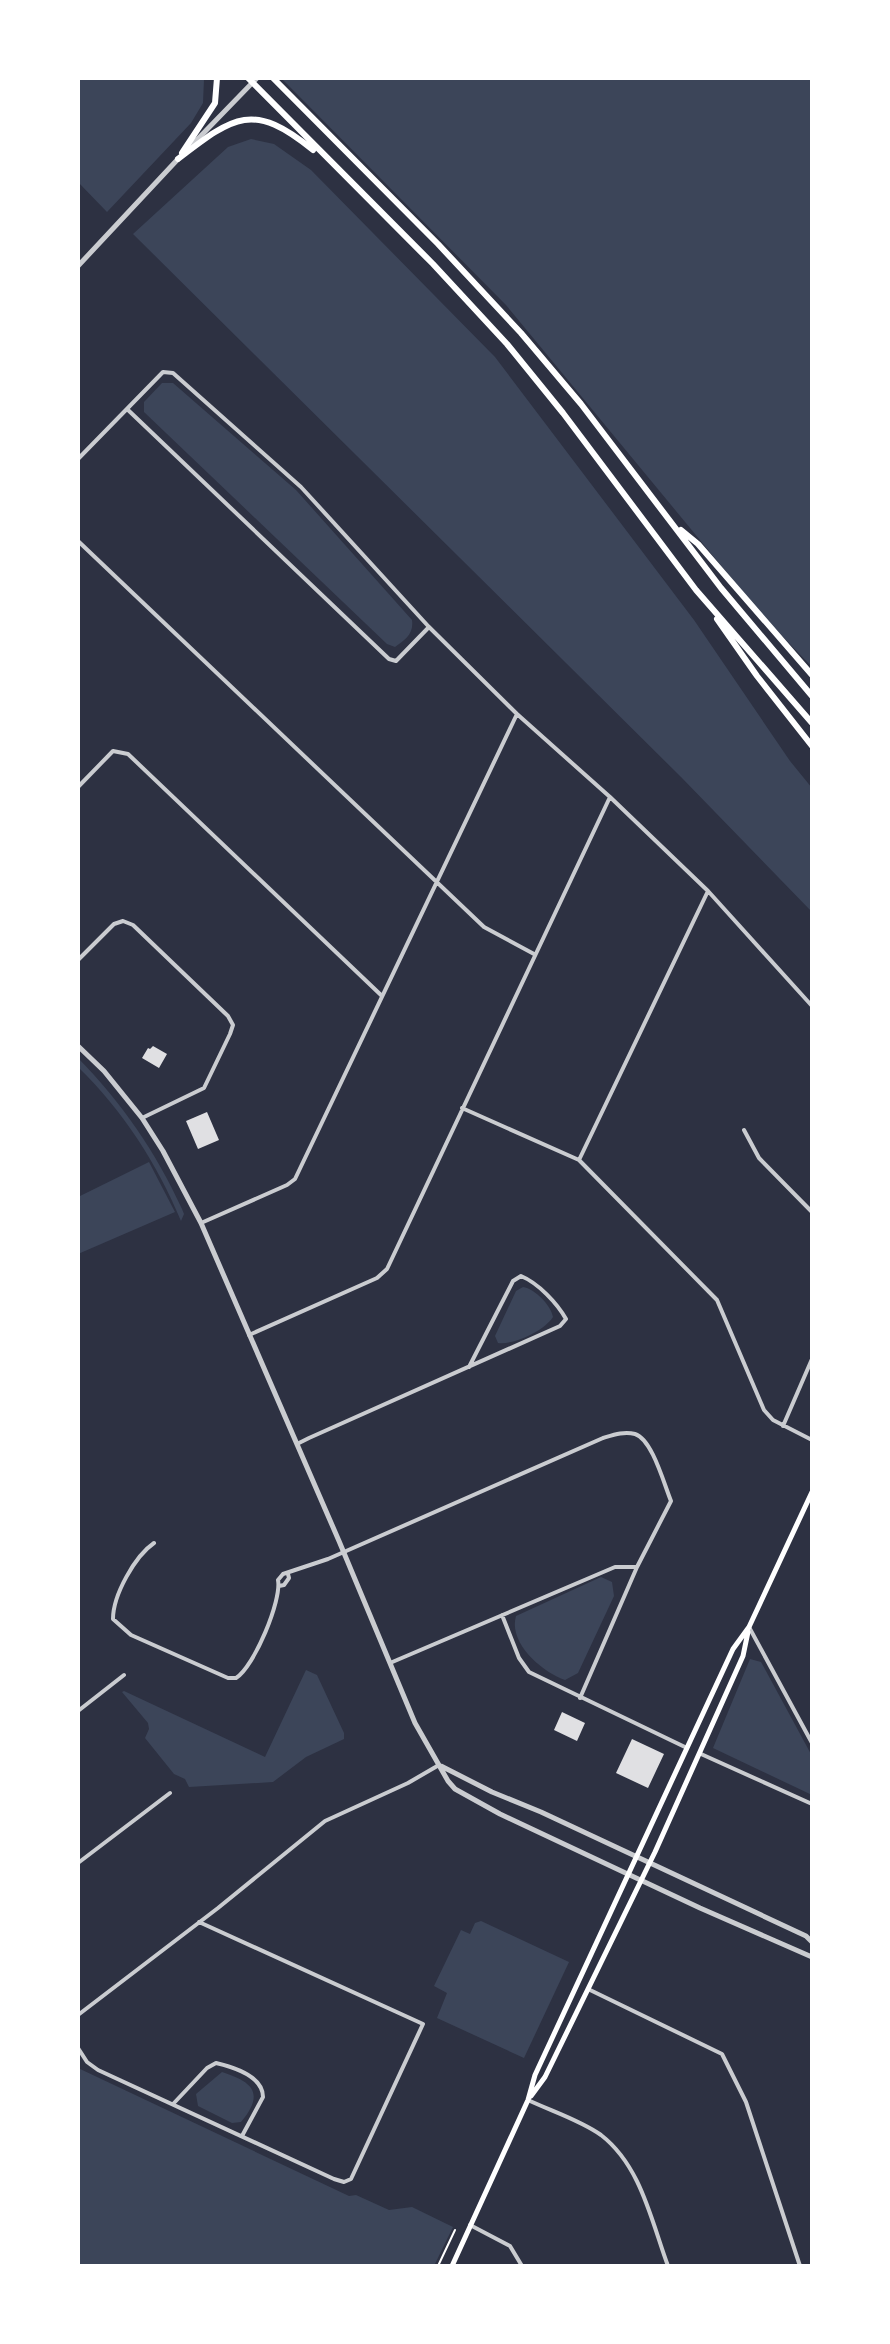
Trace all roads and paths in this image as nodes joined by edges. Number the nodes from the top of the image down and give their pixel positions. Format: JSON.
{"nodes":[{"id":1,"x":217,"y":78,"type":"edge"},
{"id":2,"x":273,"y":78,"type":"edge"},
{"id":3,"x":252,"y":80,"type":"edge"},
{"id":4,"x":178,"y":159,"type":"junction"},
{"id":5,"x":339,"y":170,"type":"junction"},
{"id":6,"x":78,"y":266,"type":"edge"},
{"id":7,"x":127,"y":409,"type":"junction"},
{"id":8,"x":78,"y":459,"type":"edge"},
{"id":9,"x":671,"y":521,"type":"junction"},
{"id":10,"x":78,"y":541,"type":"edge"},
{"id":11,"x":696,"y":590,"type":"junction"},
{"id":12,"x":429,"y":627,"type":"junction"},
{"id":13,"x":812,"y":675,"type":"edge"},
{"id":14,"x":812,"y":696,"type":"edge"},
{"id":15,"x":517,"y":714,"type":"junction"},
{"id":16,"x":812,"y":723,"type":"edge"},
{"id":17,"x":812,"y":746,"type":"edge"},
{"id":18,"x":78,"y":787,"type":"edge"},
{"id":19,"x":610,"y":797,"type":"junction"},
{"id":20,"x":436,"y":883,"type":"junction"},
{"id":21,"x":708,"y":891,"type":"junction"},
{"id":22,"x":534,"y":954,"type":"junction"},
{"id":23,"x":78,"y":960,"type":"edge"},
{"id":24,"x":382,"y":996,"type":"junction"},
{"id":25,"x":812,"y":1006,"type":"edge"},
{"id":26,"x":78,"y":1046,"type":"edge"},
{"id":27,"x":462,"y":1108,"type":"junction"},
{"id":28,"x":142,"y":1118,"type":"junction"},
{"id":29,"x":744,"y":1130,"type":"dead end"},
{"id":30,"x":579,"y":1160,"type":"junction"},
{"id":31,"x":812,"y":1212,"type":"edge"},
{"id":32,"x":201,"y":1223,"type":"junction"},
{"id":33,"x":249,"y":1335,"type":"junction"},
{"id":34,"x":812,"y":1359,"type":"edge"},
{"id":35,"x":469,"y":1367,"type":"junction"},
{"id":36,"x":783,"y":1426,"type":"junction"},
{"id":37,"x":812,"y":1440,"type":"edge"},
{"id":38,"x":297,"y":1444,"type":"junction"},
{"id":39,"x":812,"y":1492,"type":"edge"},
{"id":40,"x":154,"y":1543,"type":"dead end"},
{"id":41,"x":344,"y":1552,"type":"junction"},
{"id":42,"x":637,"y":1567,"type":"junction"},
{"id":43,"x":502,"y":1615,"type":"junction"},
{"id":44,"x":749,"y":1627,"type":"junction"},
{"id":45,"x":390,"y":1663,"type":"junction"},
{"id":46,"x":124,"y":1675,"type":"dead end"},
{"id":47,"x":580,"y":1698,"type":"junction"},
{"id":48,"x":78,"y":1711,"type":"edge"},
{"id":49,"x":812,"y":1743,"type":"edge"},
{"id":50,"x":687,"y":1748,"type":"junction"},
{"id":51,"x":701,"y":1754,"type":"junction"},
{"id":52,"x":440,"y":1765,"type":"junction"},
{"id":53,"x":170,"y":1793,"type":"dead end"},
{"id":54,"x":812,"y":1804,"type":"edge"},
{"id":55,"x":636,"y":1858,"type":"junction"},
{"id":56,"x":78,"y":1863,"type":"edge"},
{"id":57,"x":650,"y":1864,"type":"junction"},
{"id":58,"x":628,"y":1875,"type":"junction"},
{"id":59,"x":641,"y":1881,"type":"junction"},
{"id":60,"x":199,"y":1922,"type":"junction"},
{"id":61,"x":812,"y":1942,"type":"edge"},
{"id":62,"x":812,"y":1957,"type":"edge"},
{"id":63,"x":588,"y":1989,"type":"junction"},
{"id":64,"x":78,"y":2015,"type":"edge"},
{"id":65,"x":78,"y":2048,"type":"edge"},
{"id":66,"x":528,"y":2100,"type":"junction"},
{"id":67,"x":174,"y":2103,"type":"junction"},
{"id":68,"x":242,"y":2136,"type":"junction"},
{"id":69,"x":470,"y":2225,"type":"junction"},
{"id":70,"x":455,"y":2230,"type":"dead end"},
{"id":71,"x":438,"y":2266,"type":"edge"},
{"id":72,"x":452,"y":2266,"type":"edge"},
{"id":73,"x":522,"y":2266,"type":"edge"},
{"id":74,"x":668,"y":2266,"type":"edge"},
{"id":75,"x":800,"y":2266,"type":"edge"}],
"edges":[{"from":1,"to":4,"type":"main road"},
{"from":2,"to":9,"type":"main road"},
{"from":3,"to":4,"type":"street"},
{"from":3,"to":5,"type":"main road"},
{"from":4,"to":5,"type":"main road"},
{"from":4,"to":6,"type":"street"},
{"from":5,"to":11,"type":"main road"},
{"from":7,"to":8,"type":"street"},
{"from":7,"to":12,"type":"street"},
{"from":7,"to":12,"type":"street"},
{"from":9,"to":13,"type":"main road"},
{"from":9,"to":14,"type":"main road"},
{"from":10,"to":20,"type":"street"},
{"from":11,"to":16,"type":"main road"},
{"from":11,"to":17,"type":"main road"},
{"from":12,"to":15,"type":"street"},
{"from":15,"to":19,"type":"street"},
{"from":15,"to":20,"type":"street"},
{"from":18,"to":24,"type":"street"},
{"from":19,"to":21,"type":"street"},
{"from":19,"to":22,"type":"street"},
{"from":20,"to":22,"type":"street"},
{"from":20,"to":24,"type":"street"},
{"from":21,"to":25,"type":"street"},
{"from":21,"to":30,"type":"street"},
{"from":22,"to":27,"type":"street"},
{"from":23,"to":28,"type":"street"},
{"from":24,"to":32,"type":"street"},
{"from":26,"to":28,"type":"street"},
{"from":27,"to":30,"type":"street"},
{"from":27,"to":33,"type":"street"},
{"from":28,"to":32,"type":"street"},
{"from":29,"to":31,"type":"street"},
{"from":30,"to":36,"type":"street"},
{"from":32,"to":33,"type":"street"},
{"from":33,"to":38,"type":"street"},
{"from":34,"to":36,"type":"street"},
{"from":35,"to":35,"type":"street"},
{"from":35,"to":38,"type":"street"},
{"from":36,"to":37,"type":"street"},
{"from":38,"to":41,"type":"street"},
{"from":39,"to":44,"type":"main road"},
{"from":40,"to":41,"type":"street"},
{"from":41,"to":42,"type":"street"},
{"from":41,"to":45,"type":"street"},
{"from":42,"to":43,"type":"street"},
{"from":42,"to":47,"type":"street"},
{"from":43,"to":45,"type":"street"},
{"from":43,"to":47,"type":"street"},
{"from":44,"to":49,"type":"street"},
{"from":44,"to":50,"type":"main road"},
{"from":44,"to":51,"type":"main road"},
{"from":45,"to":52,"type":"street"},
{"from":46,"to":48,"type":"street"},
{"from":47,"to":50,"type":"street"},
{"from":50,"to":55,"type":"main road"},
{"from":51,"to":54,"type":"street"},
{"from":51,"to":57,"type":"main road"},
{"from":52,"to":55,"type":"street"},
{"from":52,"to":58,"type":"street"},
{"from":52,"to":60,"type":"street"},
{"from":53,"to":56,"type":"street"},
{"from":55,"to":57,"type":"street"},
{"from":55,"to":58,"type":"main road"},
{"from":57,"to":59,"type":"main road"},
{"from":57,"to":61,"type":"street"},
{"from":58,"to":59,"type":"street"},
{"from":58,"to":66,"type":"main road"},
{"from":59,"to":62,"type":"street"},
{"from":59,"to":63,"type":"main road"},
{"from":60,"to":64,"type":"street"},
{"from":60,"to":68,"type":"street"},
{"from":63,"to":66,"type":"main road"},
{"from":63,"to":75,"type":"street"},
{"from":65,"to":67,"type":"street"},
{"from":66,"to":69,"type":"main road"},
{"from":66,"to":74,"type":"street"},
{"from":67,"to":68,"type":"street"},
{"from":67,"to":68,"type":"street"},
{"from":69,"to":72,"type":"main road"},
{"from":69,"to":73,"type":"street"},
{"from":70,"to":71,"type":"path"}]}
